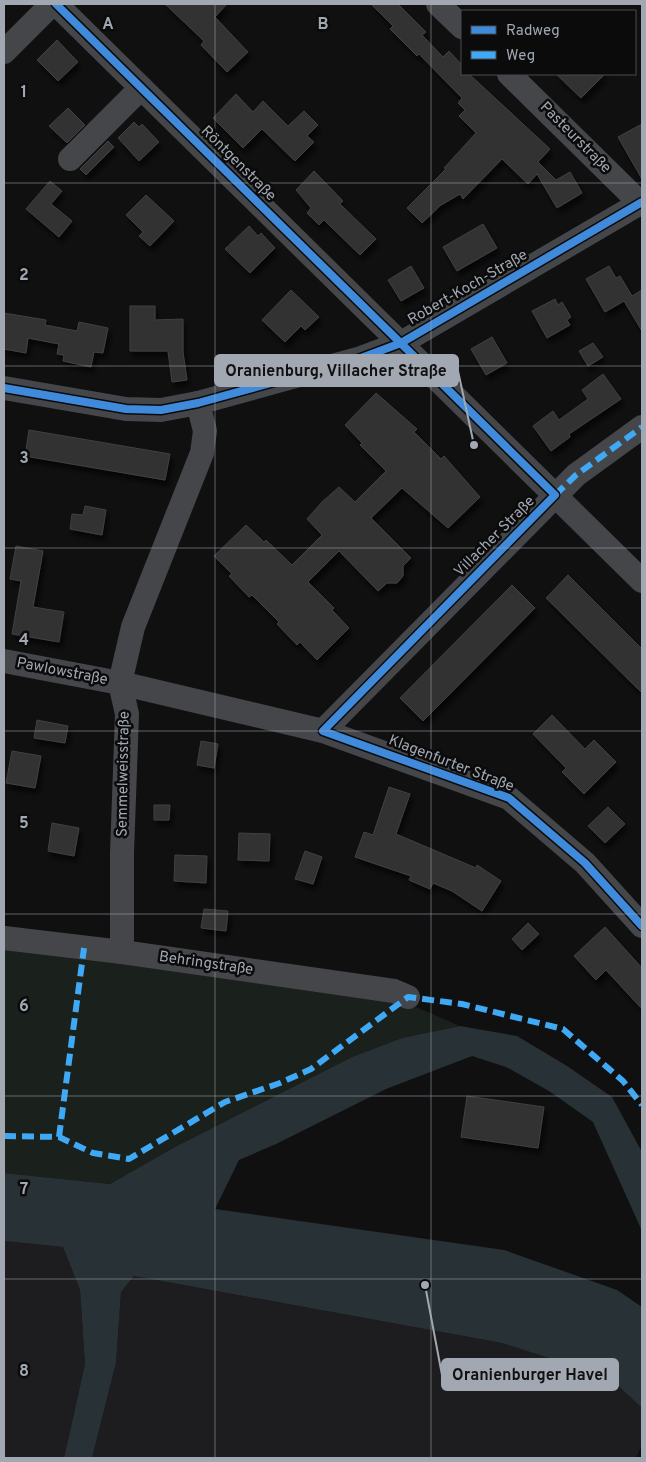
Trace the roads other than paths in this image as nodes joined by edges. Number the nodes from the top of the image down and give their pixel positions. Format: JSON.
{"nodes":[{"id":1,"x":54,"y":4,"type":"edge"},
{"id":2,"x":438,"y":4,"type":"edge"},
{"id":3,"x":461,"y":26,"type":"edge"},
{"id":4,"x":4,"y":52,"type":"edge"},
{"id":5,"x":510,"y":75,"type":"edge"},
{"id":6,"x":141,"y":88,"type":"junction"},
{"id":7,"x":70,"y":159,"type":"dead end"},
{"id":8,"x":641,"y":202,"type":"edge"},
{"id":9,"x":401,"y":343,"type":"junction"},
{"id":10,"x":4,"y":388,"type":"edge"},
{"id":11,"x":198,"y":403,"type":"junction"},
{"id":12,"x":642,"y":427,"type":"edge"},
{"id":13,"x":555,"y":495,"type":"junction"},
{"id":14,"x":642,"y":581,"type":"edge"},
{"id":15,"x":4,"y":661,"type":"edge"},
{"id":16,"x":120,"y":683,"type":"junction"},
{"id":17,"x":323,"y":731,"type":"junction"},
{"id":18,"x":642,"y":926,"type":"edge"},
{"id":19,"x":4,"y":938,"type":"edge"},
{"id":20,"x":122,"y":952,"type":"junction"},
{"id":21,"x":408,"y":997,"type":"dead end"}],
"edges":[{"from":1,"to":4,"type":"street","name":"Röntgenstraße"},
{"from":1,"to":6,"type":"street","name":"Röntgenstraße"},
{"from":2,"to":3,"type":"street"},
{"from":5,"to":8,"type":"street","name":"Pasteurstraße"},
{"from":6,"to":7,"type":"street"},
{"from":6,"to":9,"type":"street","name":"Röntgenstraße"},
{"from":8,"to":9,"type":"street","name":"Robert-Koch-Straße"},
{"from":9,"to":11,"type":"street","name":"Robert-Koch-Straße"},
{"from":9,"to":13,"type":"street","name":"Villacher Straße"},
{"from":10,"to":11,"type":"street","name":"Robert-Koch-Straße"},
{"from":11,"to":16,"type":"street","name":"Semmelweisstraße"},
{"from":12,"to":13,"type":"street"},
{"from":13,"to":14,"type":"street","name":"Villacher Straße"},
{"from":13,"to":17,"type":"street","name":"Villacher Straße"},
{"from":15,"to":16,"type":"street","name":"Pawlowstraße"},
{"from":16,"to":17,"type":"street","name":"Klagenfurter Straße"},
{"from":16,"to":20,"type":"street","name":"Semmelweisstraße"},
{"from":17,"to":18,"type":"street","name":"Klagenfurter Straße"},
{"from":19,"to":20,"type":"street","name":"Behringstraße"},
{"from":20,"to":21,"type":"street","name":"Behringstraße"}]}
